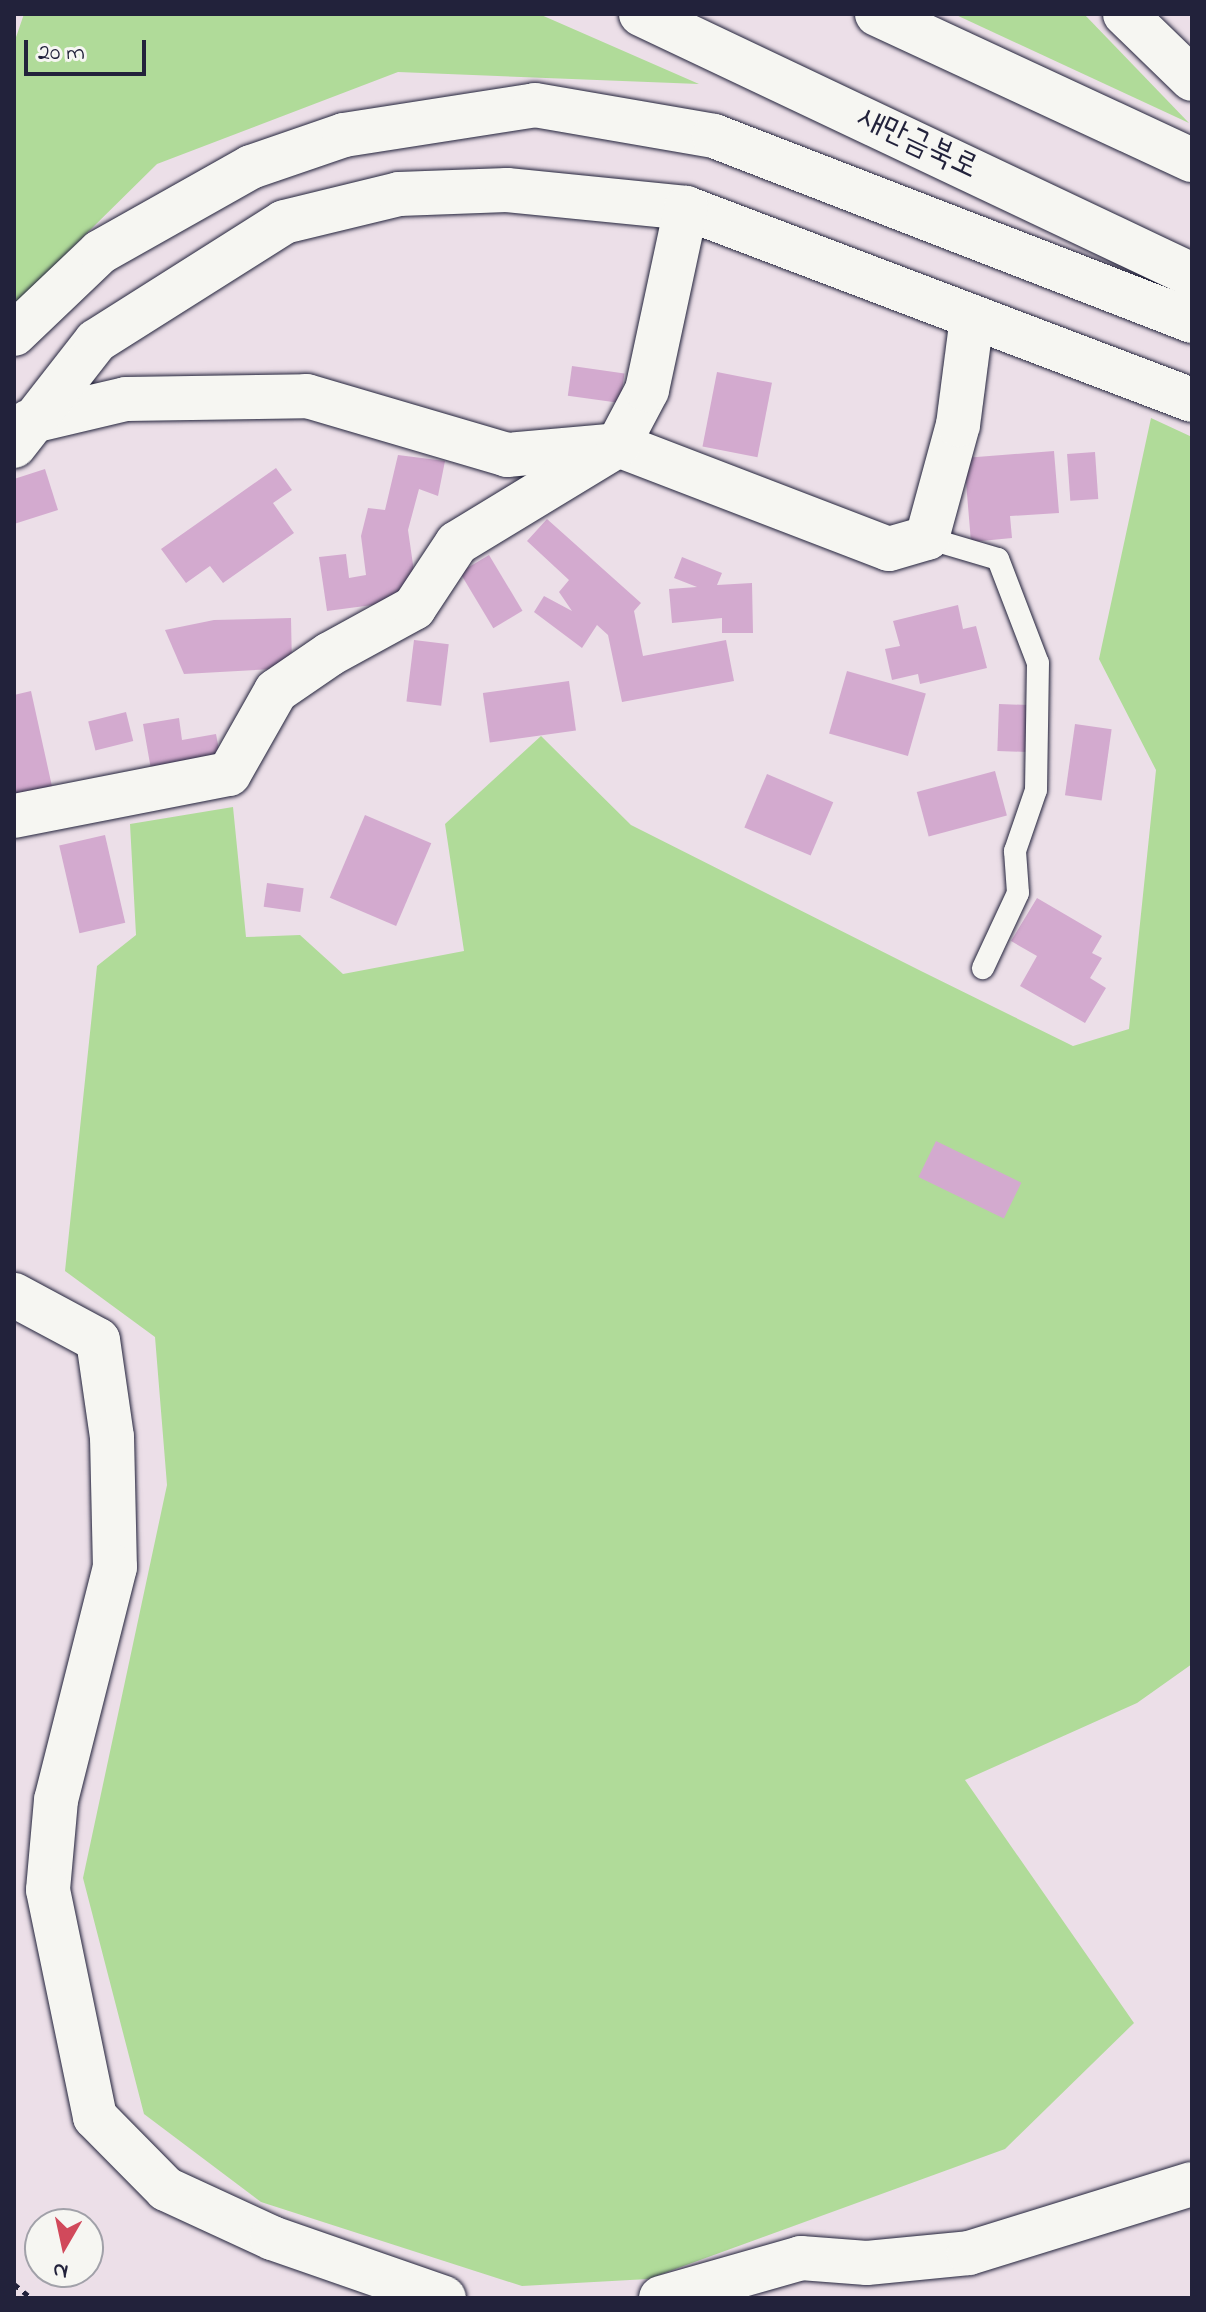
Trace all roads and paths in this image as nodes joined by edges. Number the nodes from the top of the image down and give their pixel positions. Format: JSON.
{"nodes":[{"id":1,"x":641,"y":14,"type":"edge"},
{"id":2,"x":877,"y":14,"type":"edge"},
{"id":3,"x":1125,"y":14,"type":"edge"},
{"id":4,"x":1192,"y":79,"type":"edge"},
{"id":5,"x":1192,"y":160,"type":"edge"},
{"id":6,"x":686,"y":208,"type":"junction"},
{"id":7,"x":1192,"y":275,"type":"edge"},
{"id":8,"x":972,"y":317,"type":"junction"},
{"id":9,"x":1192,"y":321,"type":"edge"},
{"id":10,"x":14,"y":334,"type":"edge"},
{"id":11,"x":1192,"y":400,"type":"edge"},
{"id":12,"x":21,"y":434,"type":"edge"},
{"id":13,"x":618,"y":445,"type":"junction"},
{"id":14,"x":927,"y":538,"type":"junction"},
{"id":15,"x":14,"y":816,"type":"edge"},
{"id":16,"x":983,"y":968,"type":"dead end"},
{"id":17,"x":14,"y":1295,"type":"edge"},
{"id":18,"x":1192,"y":2184,"type":"edge"},
{"id":19,"x":14,"y":2284,"type":"edge"},
{"id":20,"x":31,"y":2298,"type":"edge"},
{"id":21,"x":444,"y":2298,"type":"edge"},
{"id":22,"x":661,"y":2298,"type":"edge"}],
"edges":[{"from":1,"to":7,"type":"main road","name":"새만금북로"},
{"from":2,"to":5,"type":"main road"},
{"from":3,"to":4,"type":"main road"},
{"from":6,"to":8,"type":"main road"},
{"from":6,"to":12,"type":"main road"},
{"from":6,"to":13,"type":"main road"},
{"from":8,"to":11,"type":"main road"},
{"from":8,"to":14,"type":"main road"},
{"from":9,"to":10,"type":"main road"},
{"from":12,"to":13,"type":"main road"},
{"from":13,"to":14,"type":"main road"},
{"from":13,"to":15,"type":"main road"},
{"from":14,"to":16,"type":"lane"},
{"from":17,"to":21,"type":"main road"},
{"from":18,"to":22,"type":"main road"},
{"from":19,"to":20,"type":"path"}]}
